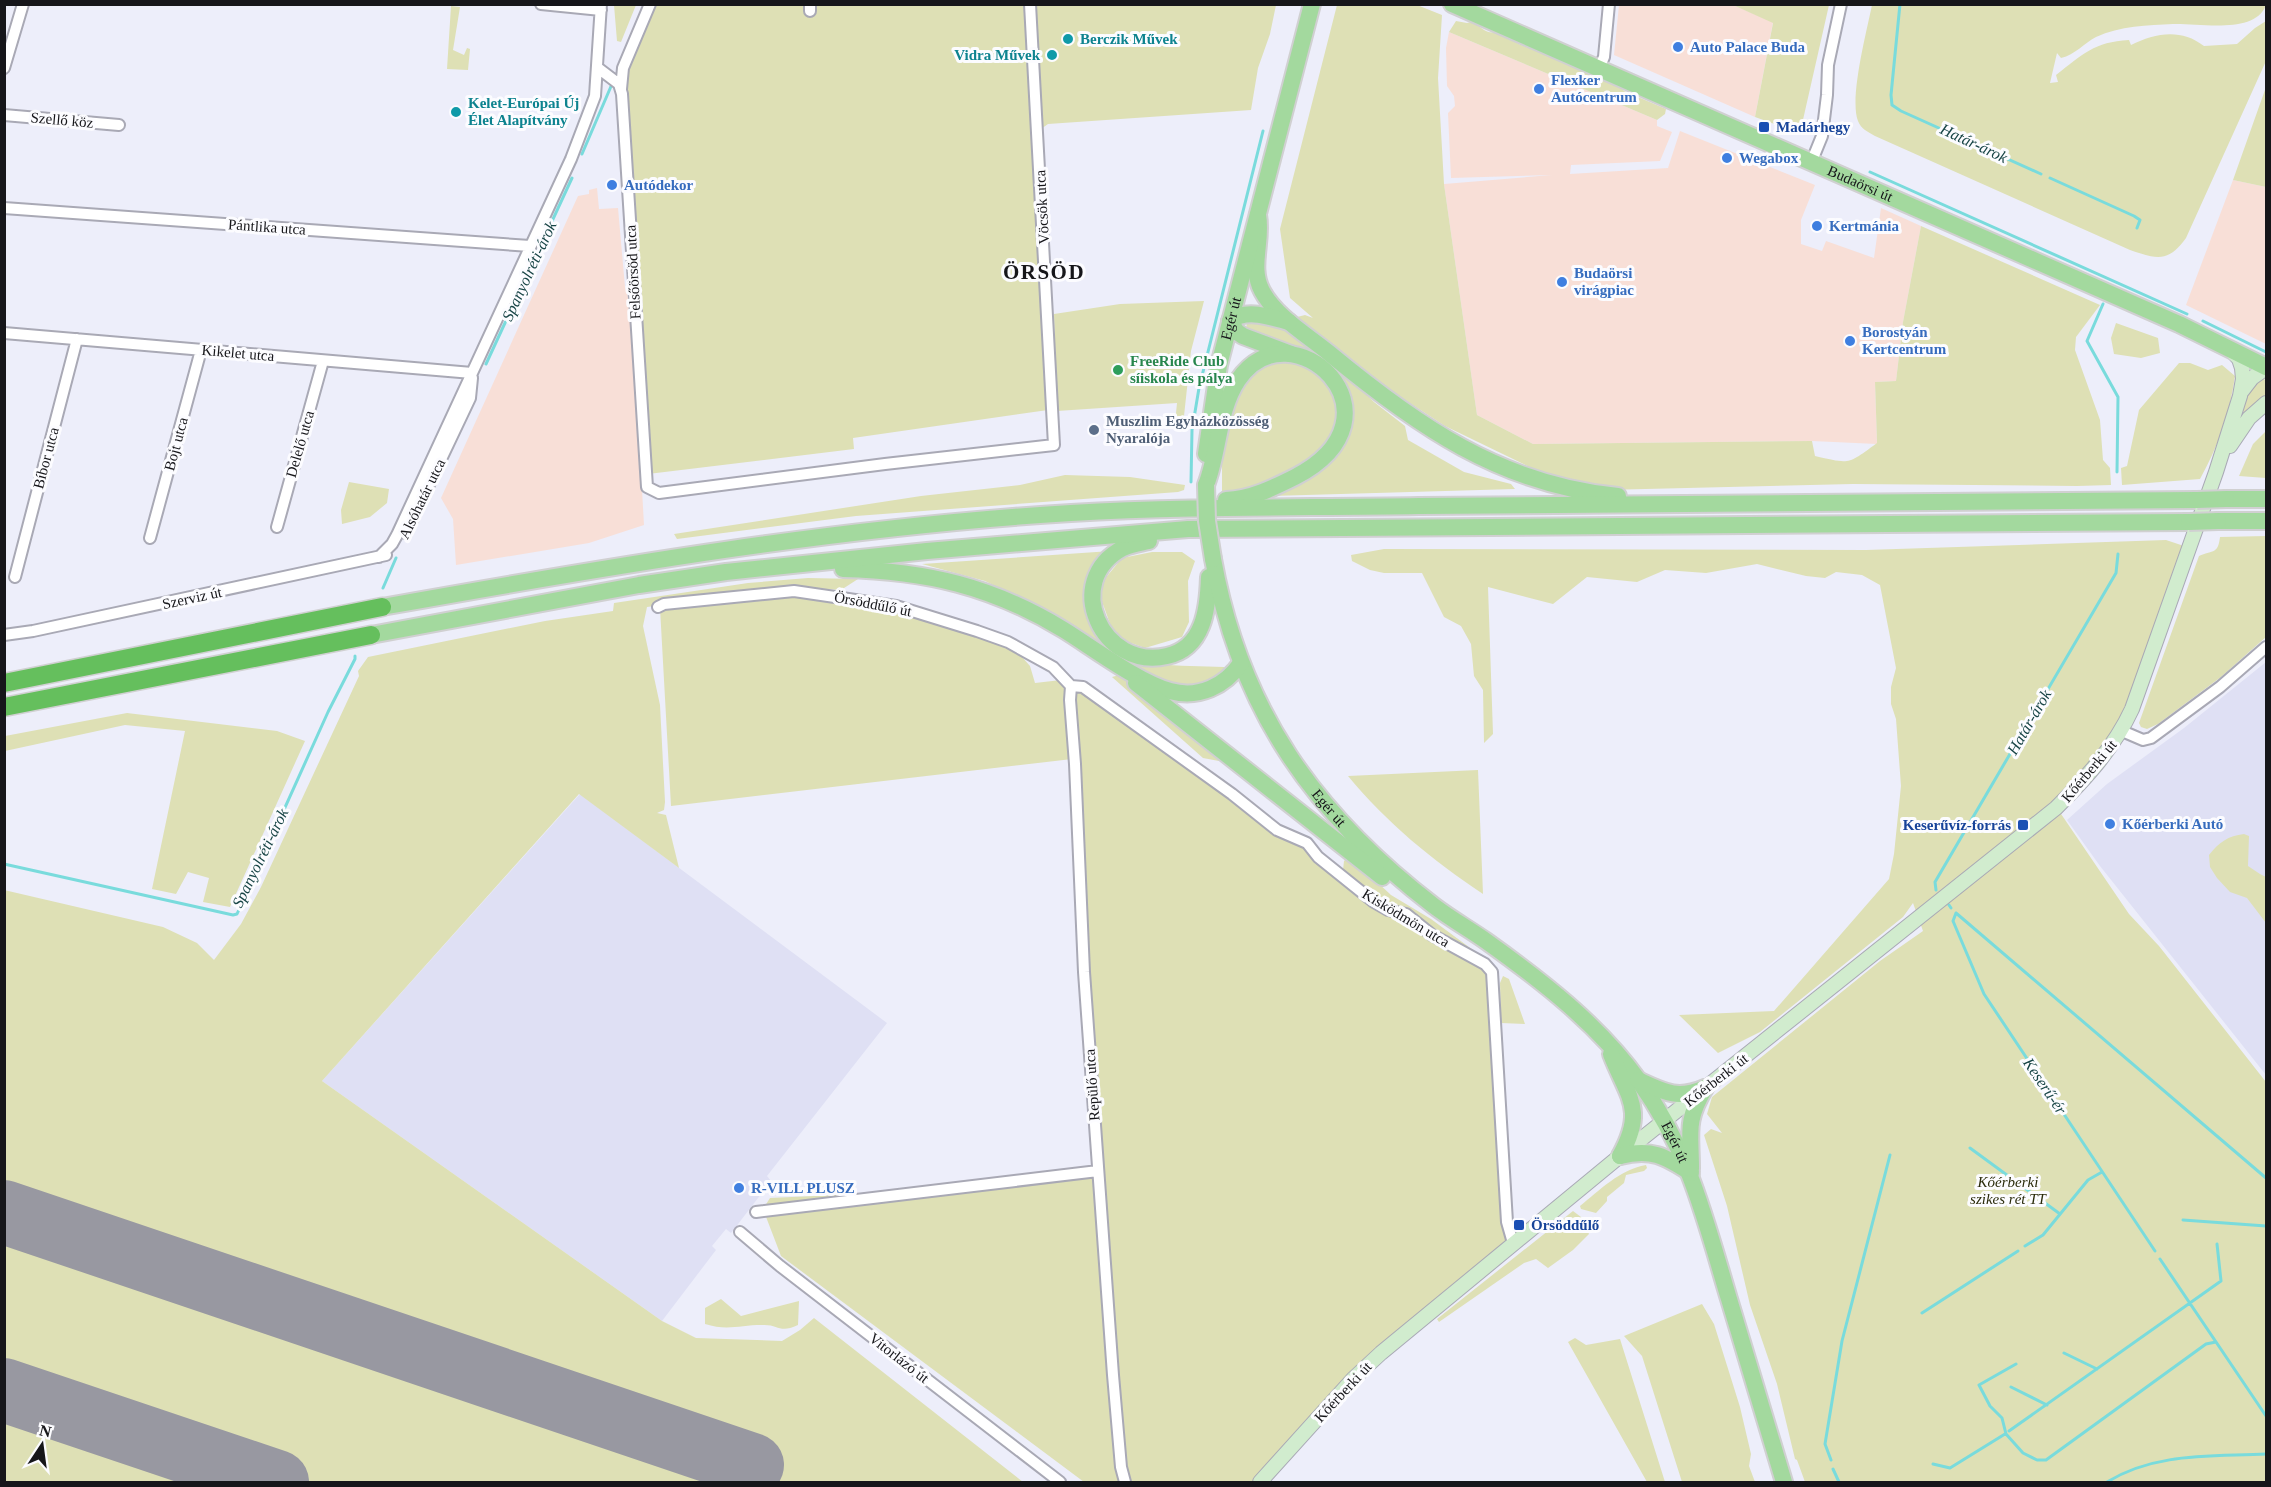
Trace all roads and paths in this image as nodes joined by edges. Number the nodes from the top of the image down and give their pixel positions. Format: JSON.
{"nodes":[{"id":1,"x":22,"y":4,"type":"edge"},
{"id":2,"x":541,"y":4,"type":"edge"},
{"id":3,"x":650,"y":4,"type":"edge"},
{"id":4,"x":1030,"y":4,"type":"edge"},
{"id":5,"x":1452,"y":4,"type":"edge"},
{"id":6,"x":1608,"y":4,"type":"edge"},
{"id":7,"x":1841,"y":4,"type":"edge"},
{"id":8,"x":1313,"y":5,"type":"edge"},
{"id":9,"x":601,"y":7,"type":"edge"},
{"id":10,"x":4,"y":68,"type":"edge"},
{"id":11,"x":598,"y":68,"type":"junction"},
{"id":12,"x":1599,"y":68,"type":"junction"},
{"id":13,"x":620,"y":86,"type":"junction"},
{"id":14,"x":4,"y":115,"type":"edge"},
{"id":15,"x":119,"y":125,"type":"dead end"},
{"id":16,"x":1814,"y":156,"type":"junction"},
{"id":17,"x":4,"y":208,"type":"edge"},
{"id":18,"x":1258,"y":215,"type":"junction"},
{"id":19,"x":530,"y":246,"type":"junction"},
{"id":20,"x":1230,"y":321,"type":"junction"},
{"id":21,"x":1290,"y":322,"type":"junction"},
{"id":22,"x":4,"y":333,"type":"edge"},
{"id":23,"x":77,"y":339,"type":"junction"},
{"id":24,"x":2228,"y":348,"type":"junction"},
{"id":25,"x":201,"y":350,"type":"junction"},
{"id":26,"x":1294,"y":355,"type":"junction"},
{"id":27,"x":323,"y":361,"type":"junction"},
{"id":28,"x":2266,"y":368,"type":"edge"},
{"id":29,"x":472,"y":373,"type":"junction"},
{"id":30,"x":2240,"y":396,"type":"junction"},
{"id":31,"x":2266,"y":403,"type":"edge"},
{"id":32,"x":2217,"y":472,"type":"junction"},
{"id":33,"x":1206,"y":485,"type":"junction"},
{"id":34,"x":647,"y":487,"type":"joint"},
{"id":35,"x":2266,"y":499,"type":"edge"},
{"id":36,"x":1700,"y":502,"type":"junction"},
{"id":37,"x":1140,"y":510,"type":"junction"},
{"id":38,"x":2266,"y":521,"type":"edge"},
{"id":39,"x":277,"y":527,"type":"dead end"},
{"id":40,"x":1188,"y":529,"type":"junction"},
{"id":41,"x":150,"y":538,"type":"dead end"},
{"id":42,"x":380,"y":556,"type":"joint"},
{"id":43,"x":1213,"y":559,"type":"junction"},
{"id":44,"x":726,"y":572,"type":"junction"},
{"id":45,"x":15,"y":577,"type":"dead end"},
{"id":46,"x":382,"y":607,"type":"joint"},
{"id":47,"x":658,"y":607,"type":"dead end"},
{"id":48,"x":4,"y":635,"type":"edge"},
{"id":49,"x":371,"y":635,"type":"joint"},
{"id":50,"x":2266,"y":648,"type":"edge"},
{"id":51,"x":1093,"y":649,"type":"junction"},
{"id":52,"x":1241,"y":663,"type":"junction"},
{"id":53,"x":4,"y":683,"type":"edge"},
{"id":54,"x":1071,"y":686,"type":"junction"},
{"id":55,"x":4,"y":707,"type":"edge"},
{"id":56,"x":2122,"y":731,"type":"junction"},
{"id":57,"x":1436,"y":907,"type":"junction"},
{"id":58,"x":1607,"y":1044,"type":"junction"},
{"id":59,"x":1638,"y":1080,"type":"junction"},
{"id":60,"x":1705,"y":1088,"type":"junction"},
{"id":61,"x":1664,"y":1121,"type":"junction"},
{"id":62,"x":1620,"y":1156,"type":"junction"},
{"id":63,"x":1098,"y":1171,"type":"junction"},
{"id":64,"x":1690,"y":1173,"type":"junction"},
{"id":65,"x":756,"y":1212,"type":"dead end"},
{"id":66,"x":740,"y":1232,"type":"dead end"},
{"id":67,"x":1513,"y":1243,"type":"junction"},
{"id":68,"x":1060,"y":1482,"type":"edge"},
{"id":69,"x":1125,"y":1482,"type":"edge"},
{"id":70,"x":1260,"y":1482,"type":"edge"},
{"id":71,"x":1784,"y":1482,"type":"edge"}],
"edges":[{"from":1,"to":10,"type":"street"},
{"from":2,"to":9,"type":"street"},
{"from":3,"to":13,"type":"street"},
{"from":4,"to":34,"type":"street","name":"Vöcsök utca"},
{"from":5,"to":12,"type":"main road","name":"Budaörsi út"},
{"from":6,"to":12,"type":"street"},
{"from":7,"to":16,"type":"street"},
{"from":8,"to":18,"type":"main road","name":"Egér út"},
{"from":9,"to":11,"type":"street","name":"Alsóhatár utca"},
{"from":11,"to":13,"type":"street"},
{"from":11,"to":19,"type":"street","name":"Alsóhatár utca"},
{"from":12,"to":16,"type":"main road","name":"Budaörsi út"},
{"from":13,"to":34,"type":"street","name":"Felsőörsöd utca"},
{"from":14,"to":15,"type":"street","name":"Szellő köz"},
{"from":16,"to":24,"type":"main road","name":"Budaörsi út"},
{"from":17,"to":19,"type":"street","name":"Pántlika utca"},
{"from":18,"to":20,"type":"main road","name":"Egér út"},
{"from":18,"to":21,"type":"main road"},
{"from":19,"to":29,"type":"street","name":"Alsóhatár utca"},
{"from":20,"to":21,"type":"main road"},
{"from":20,"to":26,"type":"main road"},
{"from":20,"to":33,"type":"main road","name":"Egér út"},
{"from":21,"to":36,"type":"main road"},
{"from":22,"to":23,"type":"street","name":"Kikelet utca"},
{"from":23,"to":25,"type":"street","name":"Kikelet utca"},
{"from":23,"to":45,"type":"street","name":"Bíbor utca"},
{"from":24,"to":28,"type":"main road","name":"Budaörsi út"},
{"from":24,"to":30,"type":"street","name":"Kőérberki út"},
{"from":25,"to":27,"type":"street","name":"Kikelet utca"},
{"from":25,"to":41,"type":"street","name":"Bojt utca"},
{"from":26,"to":33,"type":"main road"},
{"from":26,"to":37,"type":"main road"},
{"from":27,"to":29,"type":"street","name":"Kikelet utca"},
{"from":27,"to":39,"type":"street","name":"Delelő utca"},
{"from":28,"to":30,"type":"street","name":"Kőérberki út"},
{"from":29,"to":42,"type":"street","name":"Alsóhatár utca"},
{"from":30,"to":32,"type":"street","name":"Kőérberki út"},
{"from":31,"to":32,"type":"street","name":"Kőérberki út"},
{"from":32,"to":56,"type":"street","name":"Kőérberki út"},
{"from":33,"to":43,"type":"main road","name":"Egér út","bridge":true},
{"from":35,"to":36,"type":"main road","bridge":true},
{"from":36,"to":37,"type":"main road"},
{"from":37,"to":46,"type":"main road"},
{"from":38,"to":40,"type":"main road","bridge":true},
{"from":40,"to":43,"type":"main road"},
{"from":40,"to":44,"type":"main road"},
{"from":42,"to":48,"type":"street","name":"Szerviz út"},
{"from":43,"to":52,"type":"main road","name":"Egér út"},
{"from":44,"to":49,"type":"main road"},
{"from":44,"to":51,"type":"main road"},
{"from":46,"to":53,"type":"highway"},
{"from":47,"to":54,"type":"street","name":"Örsöddűlő út"},
{"from":49,"to":55,"type":"highway"},
{"from":50,"to":56,"type":"street","name":"Kőérberki út"},
{"from":51,"to":52,"type":"main road"},
{"from":51,"to":57,"type":"main road"},
{"from":52,"to":57,"type":"main road","name":"Egér út"},
{"from":54,"to":63,"type":"street","name":"Repülő utca"},
{"from":54,"to":67,"type":"street","name":"Kisködmön utca"},
{"from":56,"to":60,"type":"street","name":"Kőérberki út"},
{"from":57,"to":58,"type":"main road","name":"Egér út"},
{"from":58,"to":59,"type":"main road","name":"Egér út"},
{"from":58,"to":62,"type":"main road"},
{"from":59,"to":60,"type":"main road"},
{"from":59,"to":61,"type":"main road","name":"Egér út"},
{"from":60,"to":61,"type":"street","name":"Kőérberki út"},
{"from":60,"to":64,"type":"main road"},
{"from":61,"to":62,"type":"street","name":"Kőérberki út"},
{"from":61,"to":64,"type":"main road","name":"Egér út"},
{"from":62,"to":64,"type":"main road"},
{"from":62,"to":67,"type":"street","name":"Kőérberki út"},
{"from":63,"to":65,"type":"street"},
{"from":63,"to":69,"type":"street","name":"Repülő utca"},
{"from":64,"to":71,"type":"main road","name":"Egér út"},
{"from":66,"to":68,"type":"street","name":"Vitorlázó út"},
{"from":67,"to":70,"type":"street","name":"Kőérberki út"}]}
